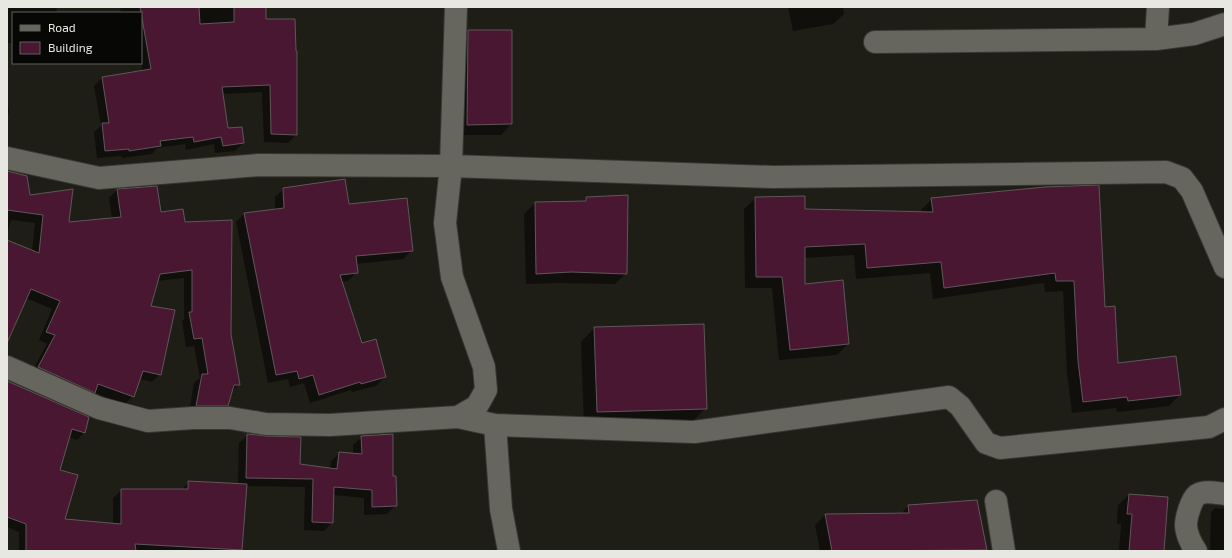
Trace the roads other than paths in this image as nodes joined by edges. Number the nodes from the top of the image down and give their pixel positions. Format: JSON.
{"nodes":[{"id":1,"x":456,"y":7,"type":"edge"},
{"id":2,"x":1158,"y":7,"type":"edge"},
{"id":3,"x":1225,"y":24,"type":"edge"},
{"id":4,"x":1156,"y":39,"type":"junction"},
{"id":5,"x":875,"y":42,"type":"dead end"},
{"id":6,"x":7,"y":158,"type":"edge"},
{"id":7,"x":451,"y":166,"type":"junction"},
{"id":8,"x":1225,"y":267,"type":"edge"},
{"id":9,"x":7,"y":367,"type":"edge"},
{"id":10,"x":458,"y":417,"type":"junction"},
{"id":11,"x":1225,"y":418,"type":"edge"},
{"id":12,"x":496,"y":425,"type":"junction"},
{"id":13,"x":1225,"y":494,"type":"edge"},
{"id":14,"x":996,"y":501,"type":"dead end"},
{"id":15,"x":509,"y":551,"type":"edge"},
{"id":16,"x":1004,"y":551,"type":"edge"},
{"id":17,"x":1196,"y":551,"type":"edge"}],
"edges":[{"from":1,"to":7,"type":"street"},
{"from":2,"to":4,"type":"street"},
{"from":3,"to":4,"type":"street"},
{"from":4,"to":5,"type":"street"},
{"from":6,"to":7,"type":"street"},
{"from":7,"to":8,"type":"street"},
{"from":7,"to":10,"type":"street"},
{"from":9,"to":10,"type":"street"},
{"from":10,"to":12,"type":"street"},
{"from":11,"to":12,"type":"street"},
{"from":12,"to":15,"type":"street"},
{"from":13,"to":17,"type":"street"},
{"from":14,"to":16,"type":"street"}]}
